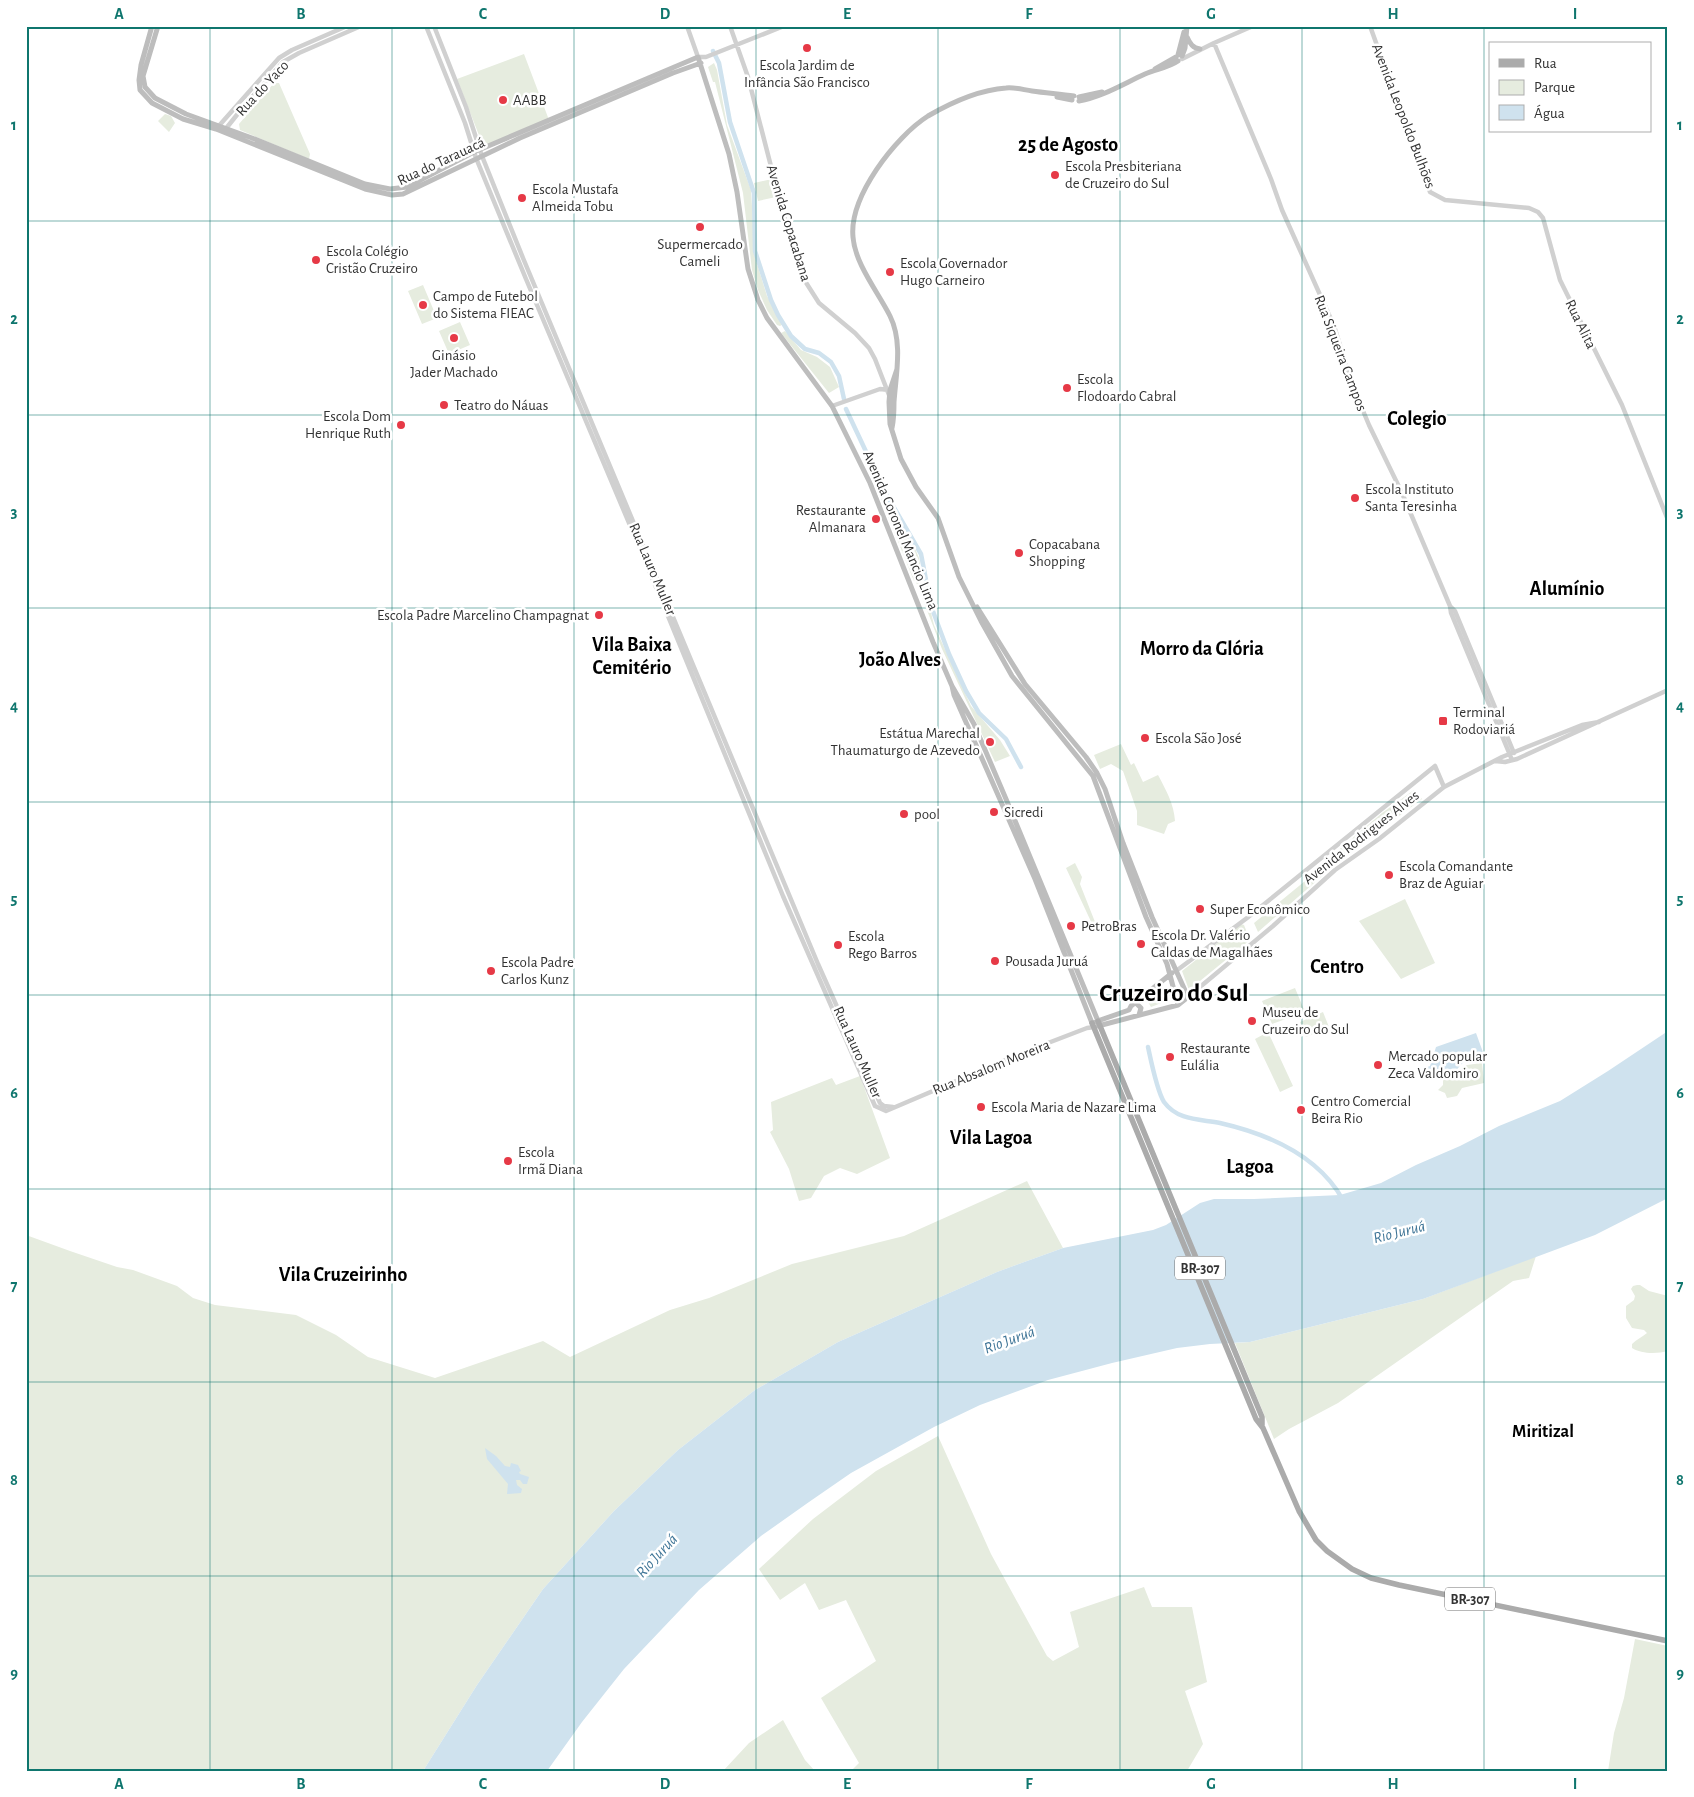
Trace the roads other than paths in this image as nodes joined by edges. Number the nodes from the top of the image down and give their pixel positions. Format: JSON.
{"nodes":[{"id":1,"x":152,"y":26,"type":"edge"},
{"id":2,"x":158,"y":26,"type":"edge"},
{"id":3,"x":347,"y":26,"type":"edge"},
{"id":4,"x":360,"y":26,"type":"edge"},
{"id":5,"x":426,"y":26,"type":"edge"},
{"id":6,"x":434,"y":26,"type":"edge"},
{"id":7,"x":687,"y":26,"type":"edge"},
{"id":8,"x":730,"y":26,"type":"edge"},
{"id":9,"x":784,"y":26,"type":"edge"},
{"id":10,"x":1186,"y":26,"type":"edge"},
{"id":11,"x":1253,"y":26,"type":"edge"},
{"id":12,"x":1370,"y":26,"type":"edge"},
{"id":13,"x":1187,"y":37,"type":"junction"},
{"id":14,"x":1214,"y":43,"type":"junction"},
{"id":15,"x":737,"y":44,"type":"junction"},
{"id":16,"x":1200,"y":49,"type":"junction"},
{"id":17,"x":698,"y":57,"type":"junction"},
{"id":18,"x":706,"y":57,"type":"junction"},
{"id":19,"x":1179,"y":58,"type":"junction"},
{"id":20,"x":701,"y":63,"type":"junction"},
{"id":21,"x":625,"y":90,"type":"junction"},
{"id":22,"x":218,"y":128,"type":"junction"},
{"id":23,"x":224,"y":130,"type":"junction"},
{"id":24,"x":478,"y":154,"type":"junction"},
{"id":25,"x":452,"y":166,"type":"junction"},
{"id":26,"x":1445,"y":200,"type":"joint"},
{"id":27,"x":890,"y":391,"type":"junction"},
{"id":28,"x":832,"y":406,"type":"junction"},
{"id":29,"x":1668,"y":520,"type":"edge"},
{"id":30,"x":1668,"y":690,"type":"edge"},
{"id":31,"x":1041,"y":708,"type":"junction"},
{"id":32,"x":1549,"y":742,"type":"junction"},
{"id":33,"x":1512,"y":753,"type":"junction"},
{"id":34,"x":1514,"y":759,"type":"junction"},
{"id":35,"x":1495,"y":761,"type":"junction"},
{"id":36,"x":1444,"y":787,"type":"junction"},
{"id":37,"x":1176,"y":971,"type":"junction"},
{"id":38,"x":1170,"y":975,"type":"junction"},
{"id":39,"x":1188,"y":997,"type":"junction"},
{"id":40,"x":1136,"y":1003,"type":"junction"},
{"id":41,"x":1178,"y":1006,"type":"junction"},
{"id":42,"x":1129,"y":1010,"type":"junction"},
{"id":43,"x":1137,"y":1016,"type":"junction"},
{"id":44,"x":1094,"y":1025,"type":"junction"},
{"id":45,"x":894,"y":1106,"type":"joint"},
{"id":46,"x":1668,"y":1641,"type":"edge"}],
"edges":[{"from":1,"to":22,"type":"main road"},
{"from":2,"to":22,"type":"main road"},
{"from":3,"to":22,"type":"street","name":"Rua do Yaco"},
{"from":4,"to":23,"type":"street","name":"Rua do Yaco"},
{"from":5,"to":24,"type":"street","name":"Rua Lauro Muller"},
{"from":6,"to":24,"type":"street","name":"Rua Lauro Muller"},
{"from":7,"to":17,"type":"street","name":"Avenida Coronel Mancio Lima"},
{"from":8,"to":15,"type":"street","name":"Avenida Copacabana"},
{"from":9,"to":15,"type":"street"},
{"from":10,"to":13,"type":"main road"},
{"from":10,"to":19,"type":"main road"},
{"from":11,"to":14,"type":"street"},
{"from":12,"to":26,"type":"street","name":"Avenida Leopoldo Bulhões"},
{"from":13,"to":16,"type":"main road"},
{"from":13,"to":19,"type":"main road"},
{"from":14,"to":16,"type":"street"},
{"from":14,"to":33,"type":"street","name":"Rua Siqueira Campos"},
{"from":15,"to":18,"type":"street"},
{"from":15,"to":27,"type":"street","name":"Avenida Copacabana"},
{"from":16,"to":19,"type":"street"},
{"from":17,"to":18,"type":"street"},
{"from":17,"to":20,"type":"main road","name":"Avenida Coronel Mancio Lima"},
{"from":17,"to":21,"type":"main road"},
{"from":18,"to":20,"type":"street"},
{"from":19,"to":27,"type":"main road"},
{"from":20,"to":21,"type":"main road"},
{"from":20,"to":28,"type":"main road","name":"Avenida Coronel Mancio Lima"},
{"from":21,"to":24,"type":"main road","name":"Rua do Tarauacá"},
{"from":22,"to":23,"type":"main road"},
{"from":23,"to":25,"type":"main road","name":"Rua do Tarauacá"},
{"from":23,"to":25,"type":"main road","name":"Rua do Tarauacá"},
{"from":24,"to":25,"type":"main road","name":"Rua do Tarauacá"},
{"from":24,"to":45,"type":"street","name":"Rua Lauro Muller"},
{"from":26,"to":29,"type":"street","name":"Rua Alita"},
{"from":27,"to":28,"type":"street"},
{"from":27,"to":31,"type":"main road"},
{"from":28,"to":44,"type":"main road","name":"Avenida Coronel Mancio Lima"},
{"from":30,"to":32,"type":"street"},
{"from":31,"to":37,"type":"main road"},
{"from":31,"to":38,"type":"main road"},
{"from":32,"to":33,"type":"street","name":"Avenida Rodrigues Alves"},
{"from":32,"to":34,"type":"street"},
{"from":33,"to":34,"type":"street","name":"Rua Siqueira Campos"},
{"from":33,"to":35,"type":"street","name":"Avenida Rodrigues Alves"},
{"from":34,"to":35,"type":"street"},
{"from":35,"to":36,"type":"street","name":"Avenida Rodrigues Alves"},
{"from":36,"to":37,"type":"street","name":"Avenida Rodrigues Alves"},
{"from":36,"to":39,"type":"street","name":"Avenida Rodrigues Alves"},
{"from":37,"to":38,"type":"main road","name":"Avenida Rodrigues Alves"},
{"from":37,"to":39,"type":"main road"},
{"from":38,"to":40,"type":"main road","name":"Avenida Rodrigues Alves"},
{"from":38,"to":41,"type":"main road"},
{"from":39,"to":41,"type":"main road","name":"Avenida Rodrigues Alves"},
{"from":40,"to":42,"type":"main road","name":"Avenida Rodrigues Alves"},
{"from":40,"to":43,"type":"main road"},
{"from":41,"to":43,"type":"main road","name":"Avenida Rodrigues Alves"},
{"from":42,"to":43,"type":"main road"},
{"from":42,"to":44,"type":"main road","name":"Avenida Rodrigues Alves"},
{"from":43,"to":44,"type":"main road","name":"Avenida Rodrigues Alves"},
{"from":44,"to":45,"type":"street","name":"Rua Absalom Moreira"},
{"from":44,"to":46,"type":"main road","number":"BR-307"}]}
